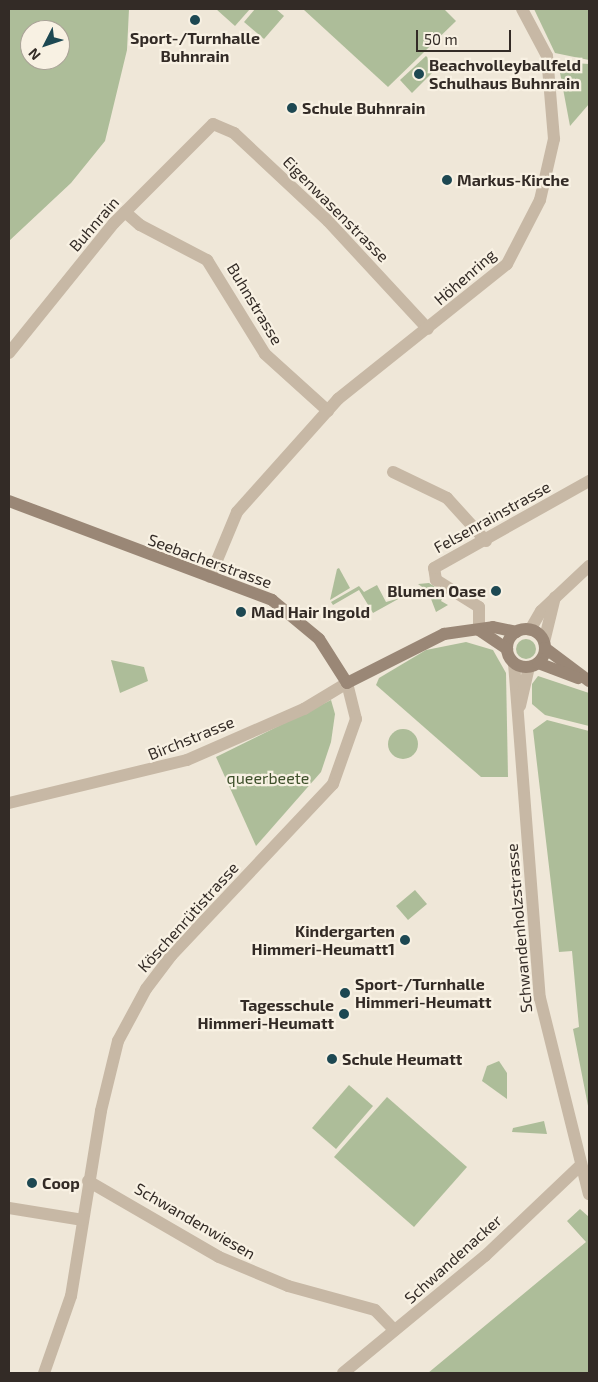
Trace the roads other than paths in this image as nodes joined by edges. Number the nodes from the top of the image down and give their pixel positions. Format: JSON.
{"nodes":[{"id":1,"x":522,"y":9,"type":"edge"},
{"id":2,"x":213,"y":124,"type":"joint"},
{"id":3,"x":125,"y":212,"type":"junction"},
{"id":4,"x":428,"y":329,"type":"junction"},
{"id":5,"x":9,"y":353,"type":"edge"},
{"id":6,"x":328,"y":411,"type":"junction"},
{"id":7,"x":393,"y":472,"type":"dead end"},
{"id":8,"x":589,"y":481,"type":"edge"},
{"id":9,"x":9,"y":501,"type":"edge"},
{"id":10,"x":486,"y":541,"type":"junction"},
{"id":11,"x":589,"y":566,"type":"edge"},
{"id":12,"x":210,"y":577,"type":"junction"},
{"id":13,"x":555,"y":597,"type":"junction"},
{"id":14,"x":479,"y":630,"type":"junction"},
{"id":15,"x":530,"y":630,"type":"junction"},
{"id":16,"x":516,"y":632,"type":"junction"},
{"id":17,"x":545,"y":645,"type":"junction"},
{"id":18,"x":507,"y":649,"type":"junction"},
{"id":19,"x":514,"y":663,"type":"junction"},
{"id":20,"x":534,"y":665,"type":"junction"},
{"id":21,"x":589,"y":681,"type":"edge"},
{"id":22,"x":347,"y":683,"type":"junction"},
{"id":23,"x":519,"y":713,"type":"junction"},
{"id":24,"x":9,"y":803,"type":"edge"},
{"id":25,"x":581,"y":1165,"type":"junction"},
{"id":26,"x":88,"y":1182,"type":"junction"},
{"id":27,"x":589,"y":1194,"type":"edge"},
{"id":28,"x":9,"y":1208,"type":"edge"},
{"id":29,"x":83,"y":1220,"type":"junction"},
{"id":30,"x":394,"y":1330,"type":"junction"},
{"id":31,"x":44,"y":1373,"type":"edge"},
{"id":32,"x":343,"y":1373,"type":"edge"}],
"edges":[{"from":1,"to":4,"type":"street","name":"Höhenring"},
{"from":2,"to":3,"type":"street","name":"Buhnrain"},
{"from":2,"to":4,"type":"street","name":"Eigenwasenstrasse"},
{"from":3,"to":5,"type":"street","name":"Buhnrain"},
{"from":3,"to":6,"type":"street","name":"Buhnstrasse"},
{"from":4,"to":6,"type":"street","name":"Höhenring"},
{"from":6,"to":12,"type":"street"},
{"from":7,"to":10,"type":"street"},
{"from":8,"to":10,"type":"street","name":"Felsenrainstrasse"},
{"from":9,"to":12,"type":"street","name":"Seebacherstrasse"},
{"from":10,"to":14,"type":"street","name":"Felsenrainstrasse"},
{"from":11,"to":13,"type":"street"},
{"from":12,"to":22,"type":"street","name":"Seebacherstrasse"},
{"from":13,"to":15,"type":"street"},
{"from":13,"to":17,"type":"street"},
{"from":14,"to":16,"type":"street"},
{"from":14,"to":18,"type":"street"},
{"from":14,"to":22,"type":"street"},
{"from":15,"to":16,"type":"street"},
{"from":15,"to":17,"type":"street"},
{"from":16,"to":18,"type":"street"},
{"from":17,"to":20,"type":"street"},
{"from":17,"to":21,"type":"street"},
{"from":18,"to":19,"type":"street"},
{"from":19,"to":20,"type":"street"},
{"from":19,"to":23,"type":"street","name":"Schwandenholzstrasse"},
{"from":20,"to":21,"type":"street"},
{"from":20,"to":23,"type":"street","name":"Schwandenholzstrasse"},
{"from":22,"to":24,"type":"street","name":"Birchstrasse"},
{"from":22,"to":26,"type":"street","name":"Köschenrütistrasse"},
{"from":23,"to":25,"type":"street","name":"Schwandenholzstrasse"},
{"from":25,"to":27,"type":"street","name":"Schwandenholzstrasse"},
{"from":25,"to":30,"type":"street","name":"Schwandenacker"},
{"from":26,"to":29,"type":"street","name":"Köschenrütistrasse"},
{"from":26,"to":30,"type":"street","name":"Schwandenwiesen"},
{"from":28,"to":29,"type":"street"},
{"from":29,"to":31,"type":"street","name":"Köschenrütistrasse"},
{"from":30,"to":32,"type":"street","name":"Schwandenacker"}]}
